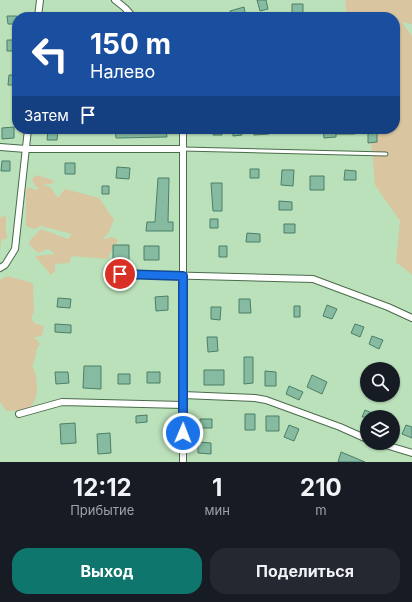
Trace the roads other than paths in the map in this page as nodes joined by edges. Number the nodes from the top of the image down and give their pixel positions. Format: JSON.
{"nodes":[{"id":1,"x":40,"y":0,"type":"edge"},
{"id":2,"x":115,"y":0,"type":"edge"},
{"id":3,"x":39,"y":12,"type":"edge"},
{"id":4,"x":128,"y":12,"type":"edge"},
{"id":5,"x":28,"y":134,"type":"edge"},
{"id":6,"x":183,"y":134,"type":"edge"},
{"id":7,"x":0,"y":147,"type":"edge"},
{"id":8,"x":26,"y":149,"type":"junction"},
{"id":9,"x":183,"y":149,"type":"junction"},
{"id":10,"x":386,"y":154,"type":"dead end"},
{"id":11,"x":0,"y":268,"type":"edge"},
{"id":12,"x":120,"y":274,"type":"dead end"},
{"id":13,"x":183,"y":276,"type":"junction"},
{"id":14,"x":412,"y":318,"type":"edge"},
{"id":15,"x":183,"y":395,"type":"junction"},
{"id":16,"x":184,"y":404,"type":"junction"},
{"id":17,"x":19,"y":414,"type":"dead end"},
{"id":18,"x":360,"y":436,"type":"edge"},
{"id":19,"x":400,"y":449,"type":"edge"},
{"id":20,"x":412,"y":453,"type":"edge"},
{"id":21,"x":183,"y":462,"type":"edge"}],
"edges":[{"from":1,"to":3,"type":"street"},
{"from":2,"to":4,"type":"street"},
{"from":5,"to":8,"type":"street"},
{"from":6,"to":9,"type":"street"},
{"from":7,"to":8,"type":"street"},
{"from":8,"to":9,"type":"street"},
{"from":8,"to":11,"type":"street"},
{"from":9,"to":10,"type":"lane"},
{"from":9,"to":13,"type":"street"},
{"from":12,"to":13,"type":"street"},
{"from":13,"to":14,"type":"street"},
{"from":13,"to":15,"type":"street"},
{"from":15,"to":16,"type":"street"},
{"from":15,"to":18,"type":"street"},
{"from":16,"to":17,"type":"street"},
{"from":16,"to":21,"type":"street"},
{"from":19,"to":20,"type":"street"}]}
